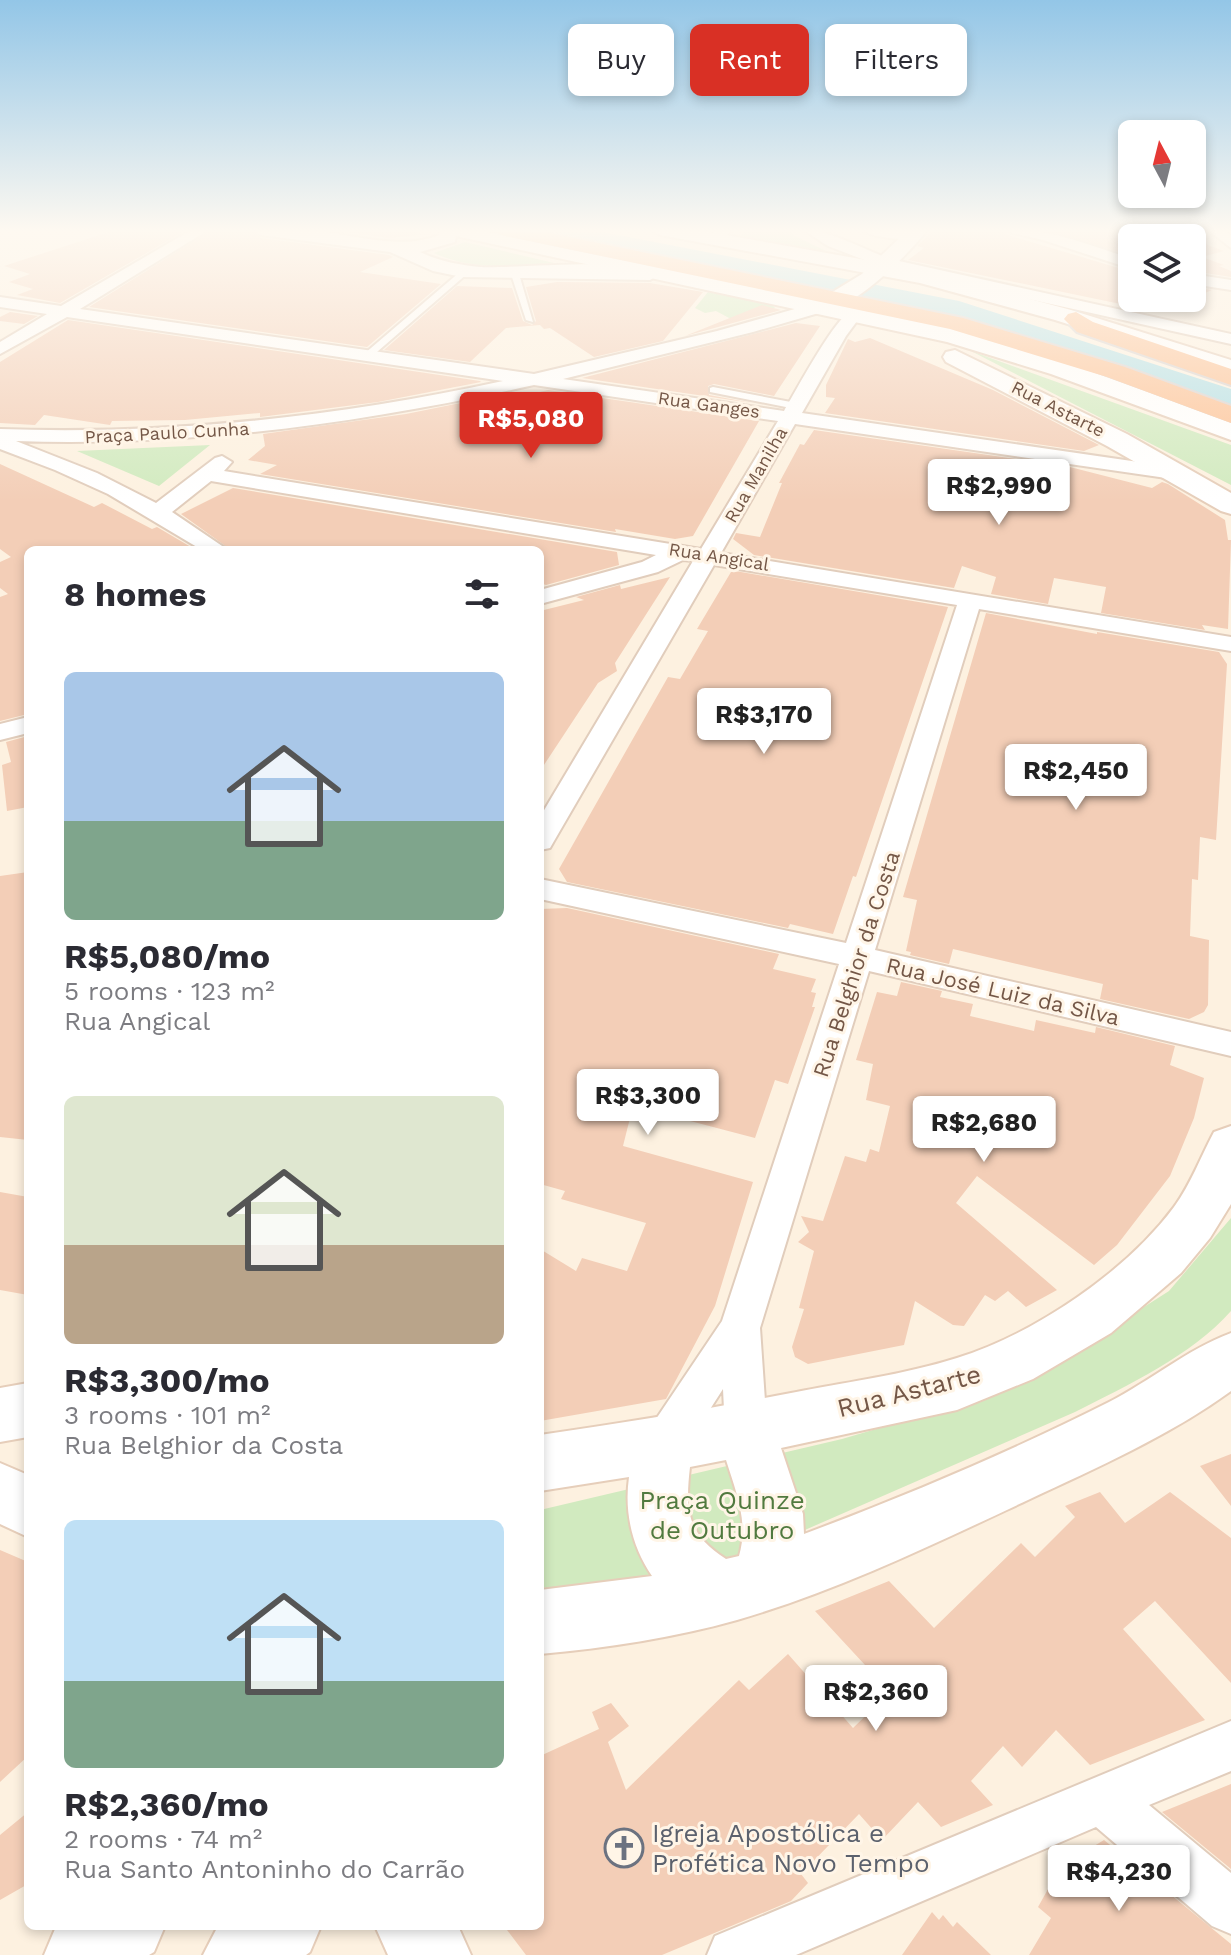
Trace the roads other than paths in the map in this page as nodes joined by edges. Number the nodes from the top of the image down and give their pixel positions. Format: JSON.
{"nodes":[{"id":1,"x":49,"y":320,"type":"edge"},
{"id":2,"x":112,"y":320,"type":"edge"},
{"id":3,"x":409,"y":320,"type":"edge"},
{"id":4,"x":782,"y":320,"type":"edge"},
{"id":5,"x":812,"y":320,"type":"edge"},
{"id":6,"x":818,"y":320,"type":"edge"},
{"id":7,"x":847,"y":320,"type":"edge"},
{"id":8,"x":917,"y":320,"type":"edge"},
{"id":9,"x":939,"y":320,"type":"edge"},
{"id":10,"x":957,"y":320,"type":"edge"},
{"id":11,"x":1038,"y":320,"type":"edge"},
{"id":12,"x":1090,"y":320,"type":"edge"},
{"id":13,"x":1097,"y":320,"type":"edge"},
{"id":14,"x":1106,"y":320,"type":"edge"},
{"id":15,"x":777,"y":322,"type":"junction"},
{"id":16,"x":838,"y":335,"type":"junction"},
{"id":17,"x":1231,"y":339,"type":"edge"},
{"id":18,"x":0,"y":349,"type":"edge"},
{"id":19,"x":367,"y":356,"type":"junction"},
{"id":20,"x":1231,"y":368,"type":"edge"},
{"id":21,"x":1231,"y":377,"type":"edge"},
{"id":22,"x":530,"y":382,"type":"junction"},
{"id":23,"x":1231,"y":384,"type":"edge"},
{"id":24,"x":713,"y":390,"type":"dead end"},
{"id":25,"x":794,"y":411,"type":"junction"},
{"id":26,"x":1231,"y":415,"type":"edge"},
{"id":27,"x":265,"y":428,"type":"junction"},
{"id":28,"x":1231,"y":432,"type":"edge"},
{"id":29,"x":0,"y":435,"type":"edge"},
{"id":30,"x":1117,"y":440,"type":"junction"},
{"id":31,"x":0,"y":443,"type":"edge"},
{"id":32,"x":1088,"y":460,"type":"junction"},
{"id":33,"x":207,"y":474,"type":"junction"},
{"id":34,"x":1180,"y":474,"type":"junction"},
{"id":35,"x":1231,"y":505,"type":"edge"},
{"id":36,"x":158,"y":512,"type":"junction"},
{"id":37,"x":211,"y":546,"type":"edge"},
{"id":38,"x":683,"y":551,"type":"junction"},
{"id":39,"x":709,"y":555,"type":"junction"},
{"id":40,"x":544,"y":596,"type":"edge"},
{"id":41,"x":970,"y":600,"type":"junction"},
{"id":42,"x":1231,"y":644,"type":"edge"},
{"id":43,"x":24,"y":726,"type":"edge"},
{"id":44,"x":0,"y":732,"type":"edge"},
{"id":45,"x":544,"y":834,"type":"edge"},
{"id":46,"x":544,"y":890,"type":"edge"},
{"id":47,"x":858,"y":957,"type":"junction"},
{"id":48,"x":1231,"y":1044,"type":"edge"},
{"id":49,"x":1231,"y":1146,"type":"edge"},
{"id":50,"x":740,"y":1328,"type":"junction"},
{"id":51,"x":1231,"y":1358,"type":"edge"},
{"id":52,"x":24,"y":1411,"type":"edge"},
{"id":53,"x":0,"y":1417,"type":"edge"},
{"id":54,"x":24,"y":1419,"type":"edge"},
{"id":55,"x":746,"y":1430,"type":"junction"},
{"id":56,"x":665,"y":1442,"type":"junction"},
{"id":57,"x":544,"y":1462,"type":"edge"},
{"id":58,"x":0,"y":1492,"type":"edge"},
{"id":59,"x":24,"y":1505,"type":"edge"},
{"id":60,"x":742,"y":1586,"type":"junction"},
{"id":61,"x":544,"y":1622,"type":"edge"},
{"id":62,"x":1231,"y":1746,"type":"edge"},
{"id":63,"x":1104,"y":1801,"type":"junction"},
{"id":64,"x":1231,"y":1907,"type":"edge"},
{"id":65,"x":122,"y":1930,"type":"edge"},
{"id":66,"x":278,"y":1930,"type":"edge"},
{"id":67,"x":415,"y":1930,"type":"edge"},
{"id":68,"x":81,"y":1955,"type":"edge"},
{"id":69,"x":240,"y":1955,"type":"edge"},
{"id":70,"x":434,"y":1955,"type":"edge"},
{"id":71,"x":734,"y":1955,"type":"edge"}],
"edges":[{"from":1,"to":18,"type":"street"},
{"from":2,"to":19,"type":"street","name":"Rua Ganges"},
{"from":3,"to":19,"type":"lane"},
{"from":4,"to":15,"type":"street"},
{"from":5,"to":15,"type":"street"},
{"from":6,"to":16,"type":"street"},
{"from":7,"to":16,"type":"street","name":"Rua Manilha"},
{"from":8,"to":30,"type":"main road","name":"Rua Astarte"},
{"from":9,"to":28,"type":"main road"},
{"from":10,"to":26,"type":"highway"},
{"from":11,"to":23,"type":"highway"},
{"from":12,"to":21,"type":"highway"},
{"from":13,"to":20,"type":"main road"},
{"from":14,"to":17,"type":"street"},
{"from":15,"to":22,"type":"street"},
{"from":16,"to":25,"type":"street","name":"Rua Manilha"},
{"from":19,"to":22,"type":"street","name":"Rua Ganges"},
{"from":22,"to":25,"type":"street","name":"Rua Ganges"},
{"from":22,"to":27,"type":"street"},
{"from":24,"to":25,"type":"lane"},
{"from":25,"to":32,"type":"street","name":"Rua Ganges"},
{"from":25,"to":39,"type":"street","name":"Rua Manilha"},
{"from":27,"to":29,"type":"street","name":"Praça Paulo Cunha"},
{"from":27,"to":33,"type":"street","name":"Praça Paulo Cunha"},
{"from":30,"to":32,"type":"main road"},
{"from":30,"to":34,"type":"main road","name":"Rua Astarte"},
{"from":31,"to":36,"type":"street","name":"Praça Paulo Cunha"},
{"from":32,"to":34,"type":"street","name":"Rua Ganges"},
{"from":33,"to":36,"type":"street","name":"Praça Paulo Cunha"},
{"from":33,"to":38,"type":"street","name":"Rua Angical"},
{"from":34,"to":35,"type":"main road","name":"Rua Astarte"},
{"from":36,"to":37,"type":"street"},
{"from":38,"to":39,"type":"street","name":"Rua Angical"},
{"from":38,"to":40,"type":"street"},
{"from":39,"to":41,"type":"street","name":"Rua Angical"},
{"from":39,"to":45,"type":"street","name":"Rua Manilha"},
{"from":41,"to":42,"type":"street","name":"Rua Angical"},
{"from":41,"to":47,"type":"street","name":"Rua Belghior da Costa"},
{"from":43,"to":44,"type":"street"},
{"from":46,"to":47,"type":"street","name":"Rua José Luiz da Silva"},
{"from":47,"to":48,"type":"street","name":"Rua José Luiz da Silva"},
{"from":47,"to":50,"type":"street","name":"Rua Belghior da Costa"},
{"from":49,"to":55,"type":"main road","name":"Rua Astarte"},
{"from":50,"to":55,"type":"street","name":"Rua Belghior da Costa"},
{"from":50,"to":56,"type":"street","name":"Rua Belghior da Costa"},
{"from":51,"to":60,"type":"main road"},
{"from":52,"to":53,"type":"main road"},
{"from":53,"to":54,"type":"main road"},
{"from":55,"to":56,"type":"main road","name":"Rua Astarte"},
{"from":55,"to":60,"type":"main road"},
{"from":56,"to":57,"type":"main road","name":"Rua Astarte"},
{"from":56,"to":60,"type":"main road"},
{"from":58,"to":59,"type":"main road"},
{"from":60,"to":61,"type":"main road"},
{"from":62,"to":63,"type":"street"},
{"from":63,"to":64,"type":"street"},
{"from":63,"to":71,"type":"street"},
{"from":65,"to":68,"type":"main road"},
{"from":66,"to":69,"type":"main road"},
{"from":67,"to":70,"type":"main road"}]}
